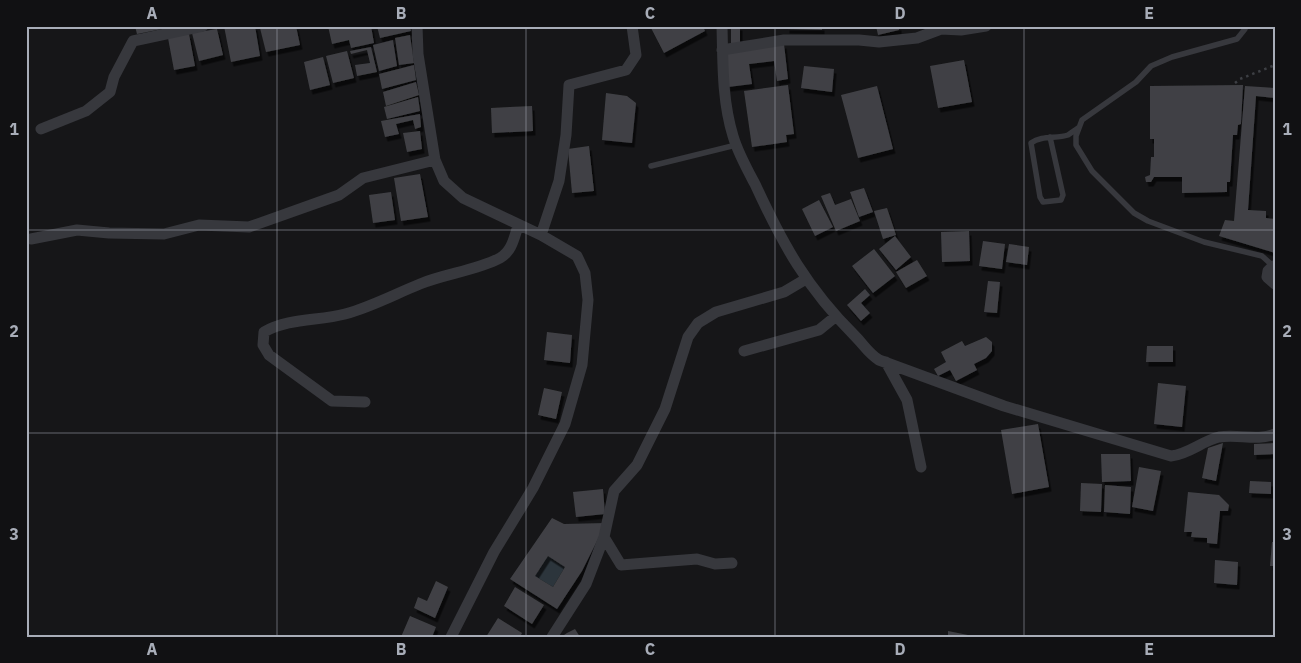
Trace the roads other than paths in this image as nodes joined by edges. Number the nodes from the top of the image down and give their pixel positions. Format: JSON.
{"nodes":[{"id":1,"x":203,"y":26,"type":"edge"},
{"id":2,"x":417,"y":26,"type":"edge"},
{"id":3,"x":632,"y":26,"type":"edge"},
{"id":4,"x":722,"y":26,"type":"edge"},
{"id":5,"x":986,"y":26,"type":"edge"},
{"id":6,"x":1242,"y":26,"type":"edge"},
{"id":7,"x":182,"y":28,"type":"edge"},
{"id":8,"x":722,"y":50,"type":"junction"},
{"id":9,"x":1078,"y":128,"type":"junction"},
{"id":10,"x":41,"y":129,"type":"dead end"},
{"id":11,"x":1050,"y":137,"type":"junction"},
{"id":12,"x":736,"y":145,"type":"junction"},
{"id":13,"x":435,"y":160,"type":"junction"},
{"id":14,"x":651,"y":166,"type":"dead end"},
{"id":15,"x":518,"y":226,"type":"junction"},
{"id":16,"x":541,"y":235,"type":"junction"},
{"id":17,"x":31,"y":238,"type":"dead end"},
{"id":18,"x":1274,"y":266,"type":"edge"},
{"id":19,"x":806,"y":279,"type":"junction"},
{"id":20,"x":1275,"y":284,"type":"edge"},
{"id":21,"x":835,"y":316,"type":"junction"},
{"id":22,"x":744,"y":351,"type":"dead end"},
{"id":23,"x":886,"y":362,"type":"junction"},
{"id":24,"x":365,"y":402,"type":"dead end"},
{"id":25,"x":1275,"y":434,"type":"edge"},
{"id":26,"x":921,"y":467,"type":"dead end"},
{"id":27,"x":604,"y":537,"type":"junction"},
{"id":28,"x":732,"y":563,"type":"dead end"},
{"id":29,"x":451,"y":637,"type":"edge"},
{"id":30,"x":552,"y":637,"type":"edge"}],
"edges":[{"from":1,"to":7,"type":"street"},
{"from":2,"to":13,"type":"street"},
{"from":3,"to":16,"type":"street"},
{"from":4,"to":8,"type":"street"},
{"from":5,"to":8,"type":"street"},
{"from":6,"to":9,"type":"lane"},
{"from":7,"to":10,"type":"street"},
{"from":8,"to":12,"type":"street"},
{"from":9,"to":11,"type":"lane"},
{"from":9,"to":18,"type":"lane"},
{"from":11,"to":11,"type":"lane"},
{"from":12,"to":14,"type":"lane"},
{"from":12,"to":19,"type":"street"},
{"from":13,"to":15,"type":"street"},
{"from":13,"to":17,"type":"street"},
{"from":15,"to":16,"type":"street"},
{"from":15,"to":24,"type":"street"},
{"from":16,"to":29,"type":"street"},
{"from":18,"to":20,"type":"street"},
{"from":19,"to":21,"type":"street"},
{"from":19,"to":27,"type":"street"},
{"from":21,"to":22,"type":"street"},
{"from":21,"to":23,"type":"street"},
{"from":23,"to":25,"type":"street"},
{"from":23,"to":26,"type":"street"},
{"from":27,"to":28,"type":"street"},
{"from":27,"to":30,"type":"street"}]}
